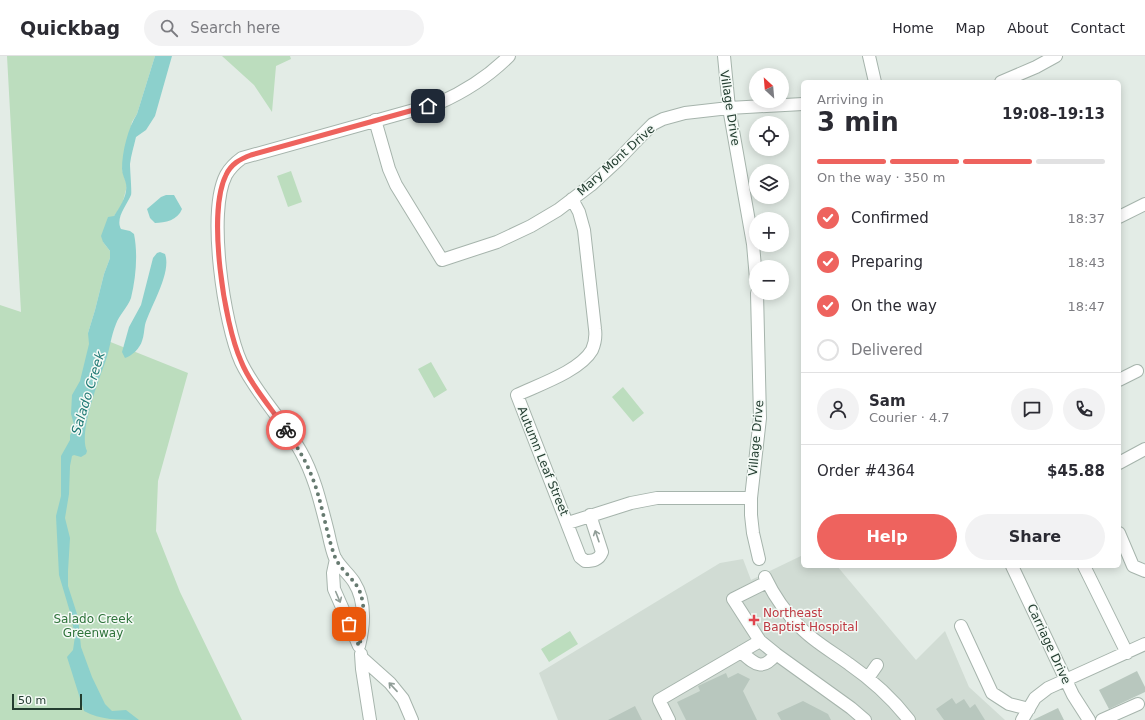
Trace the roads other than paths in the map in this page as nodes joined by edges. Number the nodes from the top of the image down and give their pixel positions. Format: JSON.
{"nodes":[{"id":1,"x":509,"y":56,"type":"edge"},
{"id":2,"x":724,"y":56,"type":"edge"},
{"id":3,"x":869,"y":56,"type":"edge"},
{"id":4,"x":1056,"y":56,"type":"edge"},
{"id":5,"x":875,"y":80,"type":"edge"},
{"id":6,"x":1006,"y":80,"type":"edge"},
{"id":7,"x":801,"y":104,"type":"edge"},
{"id":8,"x":729,"y":108,"type":"junction"},
{"id":9,"x":374,"y":120,"type":"junction"},
{"id":10,"x":572,"y":199,"type":"junction"},
{"id":11,"x":1145,"y":204,"type":"edge"},
{"id":12,"x":1121,"y":216,"type":"edge"},
{"id":13,"x":754,"y":260,"type":"edge"},
{"id":14,"x":757,"y":300,"type":"edge"},
{"id":15,"x":1138,"y":371,"type":"dead end"},
{"id":16,"x":1121,"y":379,"type":"edge"},
{"id":17,"x":1145,"y":449,"type":"edge"},
{"id":18,"x":1121,"y":462,"type":"edge"},
{"id":19,"x":751,"y":498,"type":"junction"},
{"id":20,"x":590,"y":515,"type":"junction"},
{"id":21,"x":568,"y":523,"type":"junction"},
{"id":22,"x":1121,"y":538,"type":"edge"},
{"id":23,"x":336,"y":559,"type":"junction"},
{"id":24,"x":759,"y":559,"type":"dead end"},
{"id":25,"x":1013,"y":568,"type":"edge"},
{"id":26,"x":1085,"y":568,"type":"edge"},
{"id":27,"x":1145,"y":571,"type":"edge"},
{"id":28,"x":960,"y":626,"type":"dead end"},
{"id":29,"x":760,"y":640,"type":"junction"},
{"id":30,"x":1145,"y":644,"type":"edge"},
{"id":31,"x":360,"y":652,"type":"junction"},
{"id":32,"x":741,"y":652,"type":"junction"},
{"id":33,"x":1127,"y":653,"type":"junction"},
{"id":34,"x":776,"y":654,"type":"junction"},
{"id":35,"x":878,"y":665,"type":"dead end"},
{"id":36,"x":868,"y":678,"type":"junction"},
{"id":37,"x":1066,"y":679,"type":"junction"},
{"id":38,"x":1138,"y":704,"type":"dead end"},
{"id":39,"x":1029,"y":709,"type":"junction"},
{"id":40,"x":370,"y":720,"type":"edge"},
{"id":41,"x":412,"y":720,"type":"edge"},
{"id":42,"x":669,"y":720,"type":"edge"},
{"id":43,"x":865,"y":720,"type":"edge"},
{"id":44,"x":909,"y":720,"type":"edge"},
{"id":45,"x":1022,"y":720,"type":"edge"},
{"id":46,"x":1089,"y":720,"type":"edge"},
{"id":47,"x":1102,"y":720,"type":"edge"}],
"edges":[{"from":1,"to":9,"type":"street"},
{"from":2,"to":8,"type":"street","name":"Village Drive"},
{"from":3,"to":5,"type":"street"},
{"from":4,"to":6,"type":"street"},
{"from":7,"to":8,"type":"street","name":"Mary Mont Drive"},
{"from":8,"to":10,"type":"street","name":"Mary Mont Drive"},
{"from":8,"to":13,"type":"street","name":"Village Drive"},
{"from":9,"to":10,"type":"street","name":"Mary Mont Drive"},
{"from":9,"to":23,"type":"street"},
{"from":10,"to":21,"type":"street","name":"Autumn Leaf Street"},
{"from":11,"to":12,"type":"street"},
{"from":14,"to":19,"type":"street","name":"Village Drive"},
{"from":15,"to":16,"type":"street"},
{"from":17,"to":18,"type":"street"},
{"from":19,"to":20,"type":"street"},
{"from":19,"to":24,"type":"street","name":"Village Drive"},
{"from":20,"to":21,"type":"street"},
{"from":21,"to":20,"type":"street","name":"Autumn Leaf Street","one_way":true},
{"from":22,"to":27,"type":"street"},
{"from":23,"to":31,"type":"street","one_way":true},
{"from":23,"to":31,"type":"street"},
{"from":25,"to":37,"type":"street","name":"Carriage Drive"},
{"from":26,"to":33,"type":"street"},
{"from":28,"to":39,"type":"street"},
{"from":29,"to":32,"type":"street"},
{"from":29,"to":34,"type":"street"},
{"from":29,"to":36,"type":"street"},
{"from":30,"to":33,"type":"street"},
{"from":31,"to":40,"type":"street"},
{"from":41,"to":31,"type":"street","one_way":true},
{"from":32,"to":34,"type":"street"},
{"from":32,"to":42,"type":"street"},
{"from":33,"to":37,"type":"street"},
{"from":34,"to":43,"type":"street"},
{"from":35,"to":36,"type":"street"},
{"from":36,"to":44,"type":"street"},
{"from":37,"to":39,"type":"street"},
{"from":37,"to":46,"type":"street","name":"Carriage Drive"},
{"from":38,"to":47,"type":"street"},
{"from":39,"to":45,"type":"street"}]}
